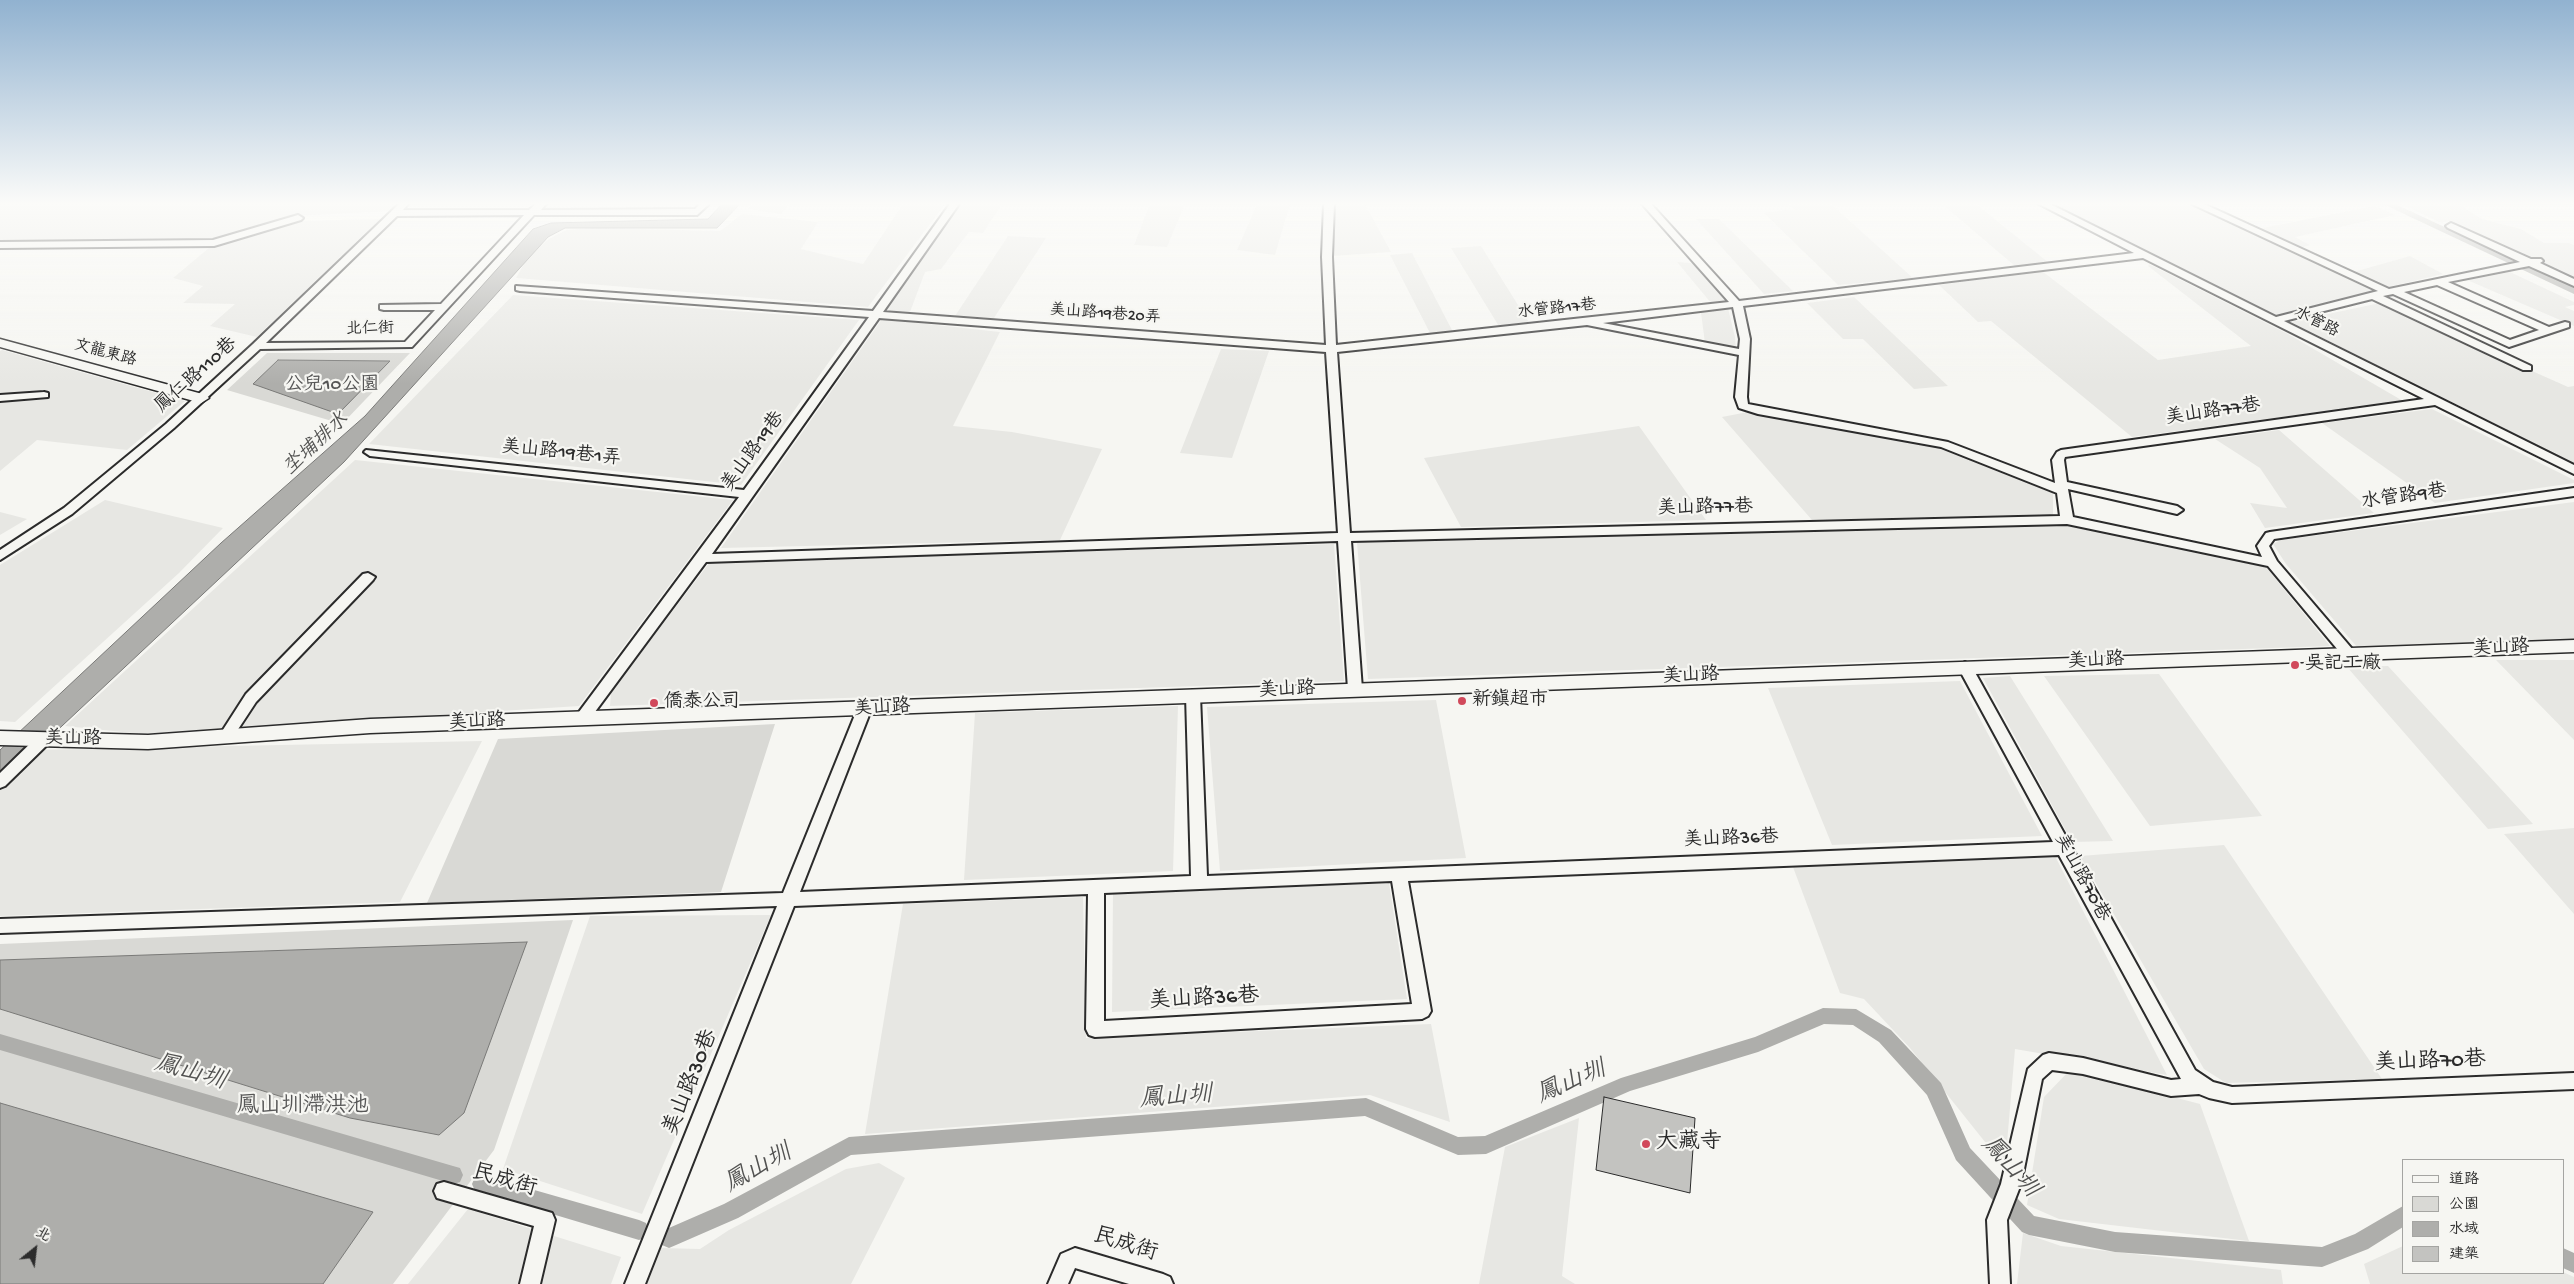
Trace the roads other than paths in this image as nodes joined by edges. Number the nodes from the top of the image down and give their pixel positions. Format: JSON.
{"nodes":[{"id":1,"x":342,"y":264,"type":"edge"},
{"id":2,"x":483,"y":264,"type":"edge"},
{"id":3,"x":913,"y":264,"type":"edge"},
{"id":4,"x":1327,"y":264,"type":"edge"},
{"id":5,"x":1701,"y":264,"type":"edge"},
{"id":6,"x":2070,"y":264,"type":"edge"},
{"id":7,"x":2162,"y":264,"type":"edge"},
{"id":8,"x":2329,"y":264,"type":"edge"},
{"id":9,"x":2527,"y":264,"type":"edge"},
{"id":10,"x":2534,"y":264,"type":"edge"},
{"id":11,"x":2440,"y":282,"type":"junction"},
{"id":12,"x":2574,"y":283,"type":"edge"},
{"id":13,"x":520,"y":288,"type":"dead end"},
{"id":14,"x":2391,"y":292,"type":"junction"},
{"id":15,"x":2374,"y":296,"type":"junction"},
{"id":16,"x":1737,"y":304,"type":"junction"},
{"id":17,"x":384,"y":307,"type":"dead end"},
{"id":18,"x":443,"y":307,"type":"junction"},
{"id":19,"x":877,"y":314,"type":"junction"},
{"id":20,"x":2275,"y":320,"type":"junction"},
{"id":21,"x":1586,"y":322,"type":"junction"},
{"id":22,"x":2565,"y":325,"type":"dead end"},
{"id":23,"x":2548,"y":331,"type":"junction"},
{"id":24,"x":0,"y":343,"type":"edge"},
{"id":25,"x":257,"y":346,"type":"junction"},
{"id":26,"x":1330,"y":349,"type":"junction"},
{"id":27,"x":1745,"y":354,"type":"junction"},
{"id":28,"x":2527,"y":368,"type":"dead end"},
{"id":29,"x":44,"y":395,"type":"dead end"},
{"id":30,"x":201,"y":398,"type":"junction"},
{"id":31,"x":2,"y":399,"type":"edge"},
{"id":32,"x":2436,"y":401,"type":"junction"},
{"id":33,"x":370,"y":452,"type":"dead end"},
{"id":34,"x":2574,"y":470,"type":"edge"},
{"id":35,"x":2061,"y":487,"type":"junction"},
{"id":36,"x":2574,"y":492,"type":"edge"},
{"id":37,"x":747,"y":494,"type":"junction"},
{"id":38,"x":2177,"y":510,"type":"dead end"},
{"id":39,"x":2067,"y":520,"type":"junction"},
{"id":40,"x":1344,"y":537,"type":"junction"},
{"id":41,"x":0,"y":556,"type":"edge"},
{"id":42,"x":702,"y":558,"type":"junction"},
{"id":43,"x":2272,"y":562,"type":"junction"},
{"id":44,"x":368,"y":577,"type":"dead end"},
{"id":45,"x":2574,"y":646,"type":"edge"},
{"id":46,"x":2348,"y":653,"type":"junction"},
{"id":47,"x":1965,"y":667,"type":"junction"},
{"id":48,"x":1355,"y":689,"type":"junction"},
{"id":49,"x":1193,"y":695,"type":"junction"},
{"id":50,"x":864,"y":710,"type":"junction"},
{"id":51,"x":581,"y":720,"type":"junction"},
{"id":52,"x":226,"y":736,"type":"junction"},
{"id":53,"x":0,"y":738,"type":"edge"},
{"id":54,"x":40,"y":739,"type":"junction"},
{"id":55,"x":0,"y":782,"type":"edge"},
{"id":56,"x":2066,"y":848,"type":"junction"},
{"id":57,"x":1399,"y":874,"type":"junction"},
{"id":58,"x":1199,"y":883,"type":"junction"},
{"id":59,"x":1096,"y":887,"type":"junction"},
{"id":60,"x":790,"y":899,"type":"junction"},
{"id":61,"x":0,"y":926,"type":"edge"},
{"id":62,"x":2574,"y":1081,"type":"edge"},
{"id":63,"x":2201,"y":1085,"type":"junction"},
{"id":64,"x":444,"y":1191,"type":"dead end"},
{"id":65,"x":530,"y":1284,"type":"edge"},
{"id":66,"x":635,"y":1284,"type":"edge"},
{"id":67,"x":1058,"y":1284,"type":"edge"},
{"id":68,"x":1163,"y":1284,"type":"edge"},
{"id":69,"x":2000,"y":1284,"type":"edge"}],
"edges":[{"from":1,"to":25,"type":"street","name":"鳳仁路110巷"},
{"from":2,"to":18,"type":"street","name":"北仁街"},
{"from":3,"to":19,"type":"street","name":"美山路19巷"},
{"from":4,"to":26,"type":"street"},
{"from":5,"to":16,"type":"street"},
{"from":6,"to":16,"type":"street","name":"水管路17巷"},
{"from":7,"to":20,"type":"street","name":"水管路"},
{"from":8,"to":14,"type":"street"},
{"from":9,"to":11,"type":"street"},
{"from":10,"to":12,"type":"street"},
{"from":11,"to":14,"type":"street"},
{"from":11,"to":23,"type":"street"},
{"from":13,"to":19,"type":"street","name":"美山路19巷20弄"},
{"from":14,"to":15,"type":"street"},
{"from":14,"to":23,"type":"street"},
{"from":15,"to":20,"type":"street"},
{"from":15,"to":28,"type":"street"},
{"from":16,"to":21,"type":"street","name":"水管路17巷"},
{"from":16,"to":27,"type":"street"},
{"from":17,"to":18,"type":"street"},
{"from":18,"to":25,"type":"street","name":"北仁街"},
{"from":19,"to":26,"type":"street","name":"美山路19巷20弄"},
{"from":19,"to":37,"type":"street","name":"美山路19巷"},
{"from":20,"to":32,"type":"street","name":"水管路"},
{"from":21,"to":26,"type":"street","name":"水管路17巷"},
{"from":21,"to":27,"type":"street"},
{"from":22,"to":23,"type":"street"},
{"from":24,"to":30,"type":"street","name":"文龍東路"},
{"from":25,"to":30,"type":"street","name":"鳳仁路110巷"},
{"from":26,"to":40,"type":"street"},
{"from":27,"to":35,"type":"street"},
{"from":29,"to":31,"type":"street"},
{"from":30,"to":41,"type":"street","name":"鳳仁路110巷"},
{"from":32,"to":34,"type":"street","name":"水管路"},
{"from":32,"to":35,"type":"street","name":"美山路77巷"},
{"from":33,"to":37,"type":"street","name":"美山路19巷1弄"},
{"from":35,"to":38,"type":"street"},
{"from":35,"to":39,"type":"street","name":"美山路77巷"},
{"from":36,"to":43,"type":"street","name":"水管路9巷"},
{"from":37,"to":42,"type":"street","name":"美山路19巷"},
{"from":39,"to":40,"type":"street","name":"美山路77巷"},
{"from":39,"to":43,"type":"street","name":"美山路77巷"},
{"from":40,"to":42,"type":"street","name":"美山路77巷"},
{"from":40,"to":48,"type":"street"},
{"from":42,"to":51,"type":"street","name":"美山路19巷"},
{"from":43,"to":46,"type":"street"},
{"from":44,"to":52,"type":"street"},
{"from":45,"to":46,"type":"street","name":"美山路"},
{"from":46,"to":47,"type":"street","name":"美山路"},
{"from":47,"to":48,"type":"street","name":"美山路"},
{"from":47,"to":56,"type":"street","name":"美山路70巷"},
{"from":48,"to":49,"type":"street","name":"美山路"},
{"from":49,"to":50,"type":"street","name":"美山路"},
{"from":49,"to":58,"type":"street"},
{"from":50,"to":51,"type":"street","name":"美山路"},
{"from":50,"to":60,"type":"street","name":"美山路30巷"},
{"from":51,"to":52,"type":"street","name":"美山路"},
{"from":52,"to":54,"type":"street","name":"美山路"},
{"from":53,"to":54,"type":"street","name":"美山路"},
{"from":54,"to":55,"type":"street"},
{"from":56,"to":57,"type":"street","name":"美山路36巷"},
{"from":56,"to":63,"type":"street","name":"美山路70巷"},
{"from":57,"to":58,"type":"street","name":"美山路36巷"},
{"from":57,"to":59,"type":"street","name":"美山路36巷"},
{"from":58,"to":59,"type":"street","name":"美山路36巷"},
{"from":59,"to":60,"type":"street"},
{"from":60,"to":61,"type":"street"},
{"from":60,"to":66,"type":"street","name":"美山路30巷"},
{"from":62,"to":63,"type":"street","name":"美山路70巷"},
{"from":63,"to":69,"type":"street","name":"美山路70巷"},
{"from":64,"to":65,"type":"street","name":"民成街"},
{"from":67,"to":68,"type":"street","name":"民成街"}]}
